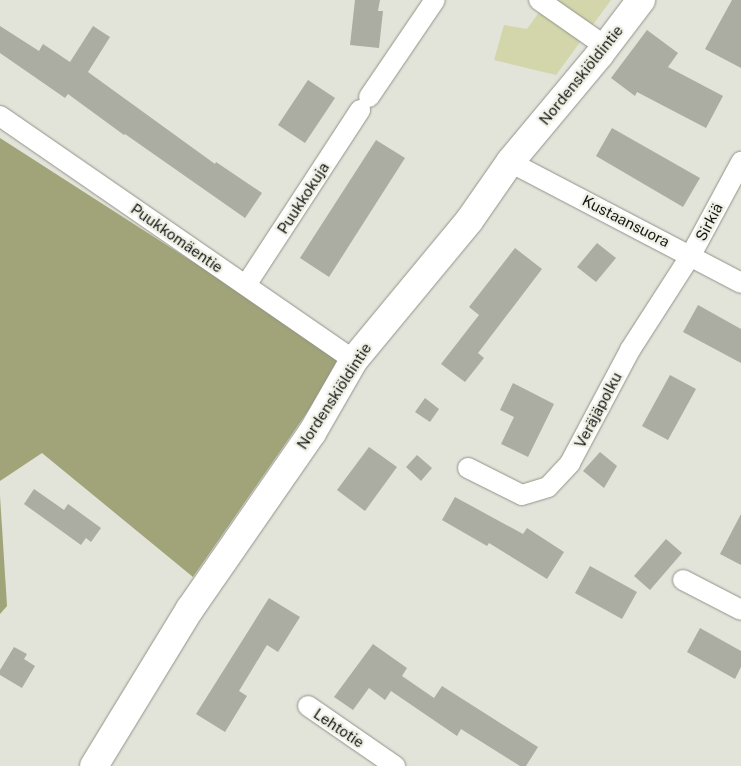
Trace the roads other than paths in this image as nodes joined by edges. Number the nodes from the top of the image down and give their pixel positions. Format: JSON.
{"nodes":[{"id":1,"x":435,"y":0,"type":"edge"},
{"id":2,"x":539,"y":0,"type":"edge"},
{"id":3,"x":641,"y":0,"type":"edge"},
{"id":4,"x":605,"y":46,"type":"junction"},
{"id":5,"x":0,"y":116,"type":"edge"},
{"id":6,"x":510,"y":162,"type":"junction"},
{"id":7,"x":741,"y":162,"type":"edge"},
{"id":8,"x":691,"y":255,"type":"junction"},
{"id":9,"x":741,"y":283,"type":"edge"},
{"id":10,"x":246,"y":285,"type":"junction"},
{"id":11,"x":354,"y":360,"type":"junction"},
{"id":12,"x":468,"y":468,"type":"dead end"},
{"id":13,"x":683,"y":580,"type":"dead end"},
{"id":14,"x":741,"y":610,"type":"edge"},
{"id":15,"x":308,"y":706,"type":"dead end"},
{"id":16,"x":94,"y":766,"type":"edge"},
{"id":17,"x":395,"y":766,"type":"edge"}],
"edges":[{"from":1,"to":10,"type":"street","name":"Puukkokuja"},
{"from":2,"to":4,"type":"street"},
{"from":3,"to":4,"type":"main road","name":"Nordenskiöldintie"},
{"from":4,"to":6,"type":"main road","name":"Nordenskiöldintie"},
{"from":5,"to":10,"type":"street","name":"Puukkomäentie"},
{"from":6,"to":8,"type":"street","name":"Kustaansuora"},
{"from":6,"to":11,"type":"main road","name":"Nordenskiöldintie"},
{"from":7,"to":8,"type":"street","name":"Sirkiä"},
{"from":8,"to":9,"type":"street","name":"Kustaansuora"},
{"from":8,"to":12,"type":"street","name":"Veräjäpolku"},
{"from":10,"to":11,"type":"street","name":"Puukkomäentie"},
{"from":11,"to":16,"type":"main road","name":"Nordenskiöldintie"},
{"from":13,"to":14,"type":"street"},
{"from":15,"to":17,"type":"street","name":"Lehtotie"}]}
